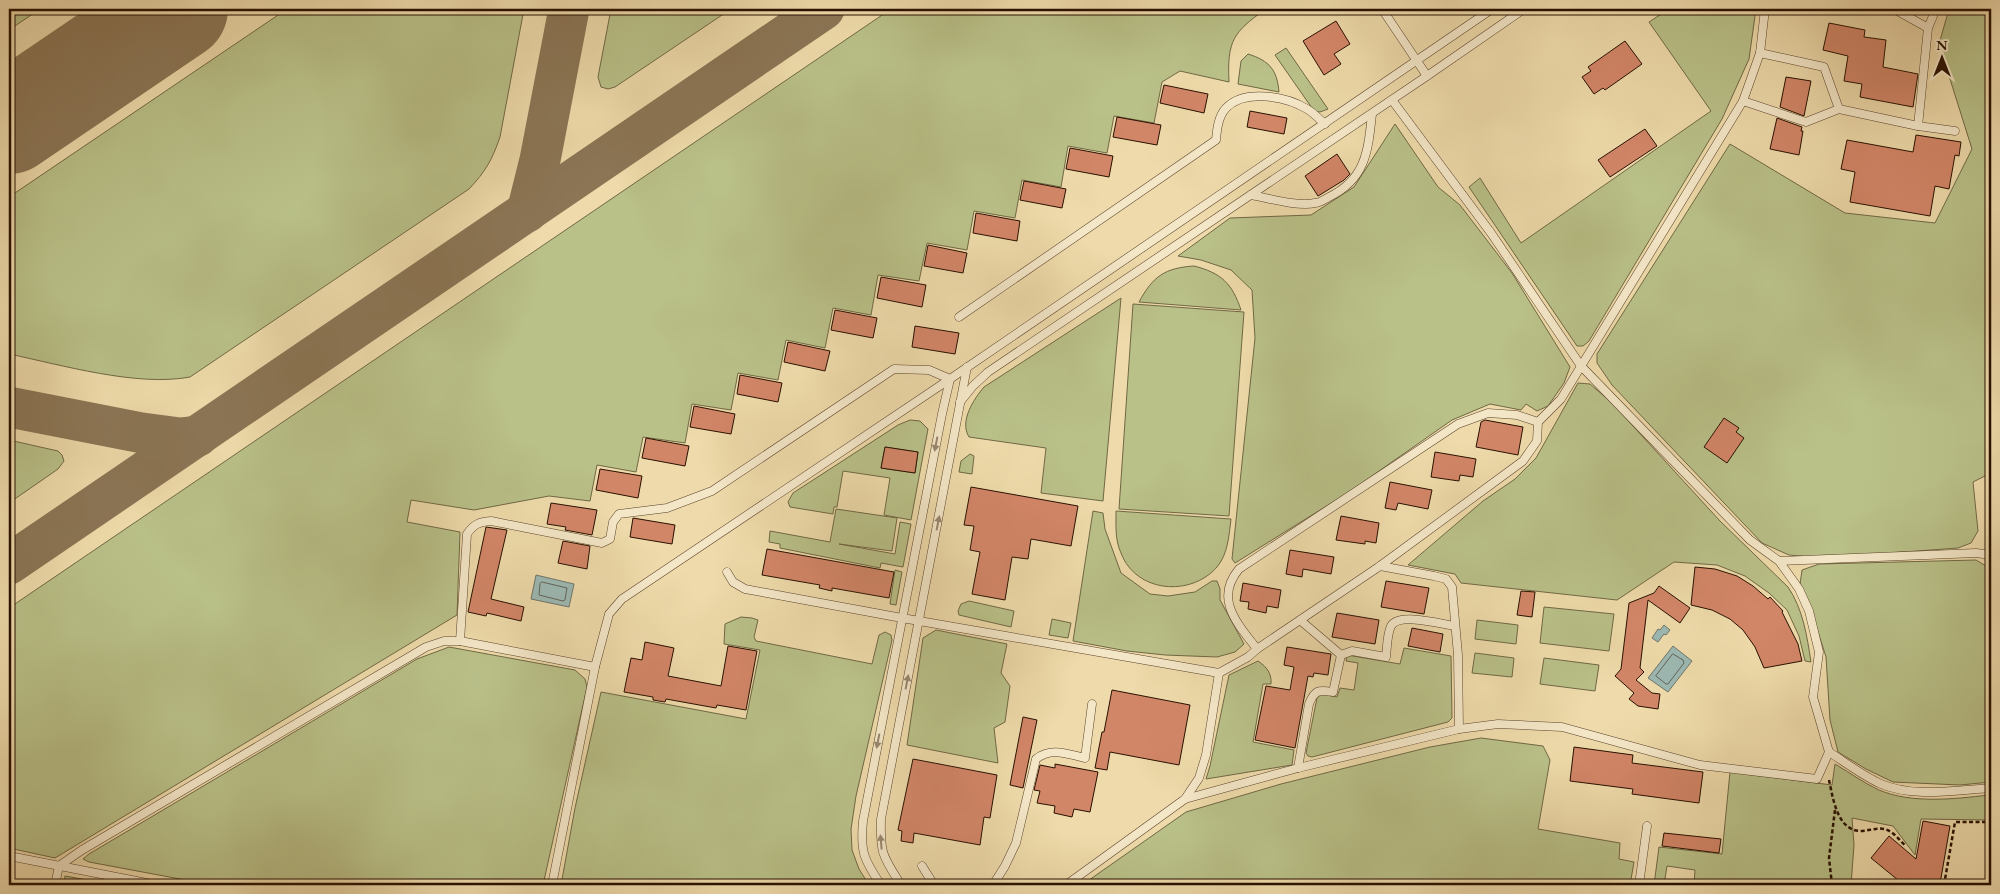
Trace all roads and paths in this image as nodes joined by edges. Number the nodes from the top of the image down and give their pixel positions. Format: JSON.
{"nodes":[{"id":1,"x":1382,"y":9,"type":"edge"},
{"id":2,"x":1492,"y":9,"type":"edge"},
{"id":3,"x":1524,"y":9,"type":"edge"},
{"id":4,"x":1764,"y":9,"type":"edge"},
{"id":5,"x":1894,"y":9,"type":"edge"},
{"id":6,"x":1936,"y":9,"type":"edge"},
{"id":7,"x":1928,"y":28,"type":"junction"},
{"id":8,"x":1760,"y":53,"type":"junction"},
{"id":9,"x":1417,"y":60,"type":"junction"},
{"id":10,"x":1427,"y":76,"type":"junction"},
{"id":11,"x":1392,"y":100,"type":"junction"},
{"id":12,"x":1743,"y":101,"type":"junction"},
{"id":13,"x":1840,"y":109,"type":"junction"},
{"id":14,"x":1372,"y":114,"type":"junction"},
{"id":15,"x":1325,"y":124,"type":"junction"},
{"id":16,"x":1918,"y":126,"type":"junction"},
{"id":17,"x":1955,"y":131,"type":"dead end"},
{"id":18,"x":1251,"y":195,"type":"junction"},
{"id":19,"x":959,"y":317,"type":"dead end"},
{"id":20,"x":1580,"y":366,"type":"junction"},
{"id":21,"x":966,"y":367,"type":"junction"},
{"id":22,"x":950,"y":379,"type":"junction"},
{"id":23,"x":960,"y":402,"type":"junction"},
{"id":24,"x":942,"y":414,"type":"junction"},
{"id":25,"x":958,"y":416,"type":"junction"},
{"id":26,"x":1538,"y":422,"type":"junction"},
{"id":27,"x":1991,"y":556,"type":"edge"},
{"id":28,"x":1779,"y":561,"type":"junction"},
{"id":29,"x":1380,"y":566,"type":"junction"},
{"id":30,"x":727,"y":572,"type":"dead end"},
{"id":31,"x":902,"y":618,"type":"junction"},
{"id":32,"x":1300,"y":620,"type":"junction"},
{"id":33,"x":919,"y":621,"type":"junction"},
{"id":34,"x":1455,"y":626,"type":"junction"},
{"id":35,"x":460,"y":641,"type":"junction"},
{"id":36,"x":1257,"y":649,"type":"junction"},
{"id":37,"x":1341,"y":655,"type":"junction"},
{"id":38,"x":595,"y":667,"type":"junction"},
{"id":39,"x":1219,"y":673,"type":"junction"},
{"id":40,"x":1092,"y":704,"type":"dead end"},
{"id":41,"x":1458,"y":729,"type":"junction"},
{"id":42,"x":1828,"y":752,"type":"junction"},
{"id":43,"x":1298,"y":768,"type":"junction"},
{"id":44,"x":1828,"y":774,"type":"dead end"},
{"id":45,"x":1991,"y":788,"type":"edge"},
{"id":46,"x":1185,"y":799,"type":"junction"},
{"id":47,"x":1835,"y":809,"type":"junction"},
{"id":48,"x":1991,"y":822,"type":"edge"},
{"id":49,"x":1647,"y":826,"type":"dead end"},
{"id":50,"x":1906,"y":846,"type":"dead end"},
{"id":51,"x":9,"y":856,"type":"edge"},
{"id":52,"x":59,"y":866,"type":"junction"},
{"id":53,"x":922,"y":866,"type":"dead end"},
{"id":54,"x":55,"y":885,"type":"edge"},
{"id":55,"x":157,"y":885,"type":"edge"},
{"id":56,"x":552,"y":885,"type":"edge"},
{"id":57,"x":881,"y":885,"type":"edge"},
{"id":58,"x":902,"y":885,"type":"edge"},
{"id":59,"x":934,"y":885,"type":"edge"},
{"id":60,"x":992,"y":885,"type":"edge"},
{"id":61,"x":1066,"y":885,"type":"edge"},
{"id":62,"x":1639,"y":885,"type":"edge"},
{"id":63,"x":1832,"y":885,"type":"edge"},
{"id":64,"x":1944,"y":885,"type":"edge"}],
"edges":[{"from":1,"to":9,"type":"lane"},
{"from":2,"to":9,"type":"lane"},
{"from":3,"to":10,"type":"lane"},
{"from":4,"to":8,"type":"lane"},
{"from":5,"to":7,"type":"lane"},
{"from":6,"to":7,"type":"lane"},
{"from":7,"to":16,"type":"lane"},
{"from":8,"to":12,"type":"lane"},
{"from":8,"to":13,"type":"lane"},
{"from":9,"to":10,"type":"lane"},
{"from":9,"to":15,"type":"lane"},
{"from":10,"to":11,"type":"lane"},
{"from":11,"to":14,"type":"lane"},
{"from":11,"to":20,"type":"lane"},
{"from":12,"to":13,"type":"lane"},
{"from":12,"to":20,"type":"lane"},
{"from":13,"to":16,"type":"lane"},
{"from":14,"to":18,"type":"lane"},
{"from":14,"to":18,"type":"lane"},
{"from":15,"to":19,"type":"lane"},
{"from":15,"to":21,"type":"lane"},
{"from":16,"to":17,"type":"lane"},
{"from":18,"to":23,"type":"lane"},
{"from":20,"to":26,"type":"lane"},
{"from":20,"to":28,"type":"lane"},
{"from":21,"to":22,"type":"lane"},
{"from":21,"to":23,"type":"lane"},
{"from":22,"to":24,"type":"lane"},
{"from":22,"to":35,"type":"lane"},
{"from":22,"to":38,"type":"lane"},
{"from":23,"to":25,"type":"lane"},
{"from":24,"to":25,"type":"lane"},
{"from":24,"to":31,"type":"lane","one_way":true},
{"from":33,"to":25,"type":"lane","one_way":true},
{"from":26,"to":29,"type":"lane"},
{"from":26,"to":36,"type":"lane"},
{"from":27,"to":28,"type":"lane"},
{"from":28,"to":42,"type":"lane"},
{"from":29,"to":32,"type":"lane"},
{"from":29,"to":34,"type":"lane"},
{"from":30,"to":31,"type":"lane"},
{"from":31,"to":33,"type":"lane"},
{"from":31,"to":57,"type":"lane","one_way":true},
{"from":32,"to":36,"type":"lane"},
{"from":32,"to":37,"type":"lane"},
{"from":33,"to":39,"type":"lane"},
{"from":58,"to":33,"type":"lane","one_way":true},
{"from":34,"to":37,"type":"lane"},
{"from":34,"to":41,"type":"lane"},
{"from":35,"to":38,"type":"lane"},
{"from":35,"to":52,"type":"lane"},
{"from":36,"to":39,"type":"lane"},
{"from":37,"to":43,"type":"lane"},
{"from":38,"to":56,"type":"lane"},
{"from":39,"to":46,"type":"lane"},
{"from":40,"to":60,"type":"lane"},
{"from":41,"to":42,"type":"lane"},
{"from":41,"to":43,"type":"lane"},
{"from":42,"to":45,"type":"lane"},
{"from":43,"to":46,"type":"lane"},
{"from":44,"to":47,"type":"path"},
{"from":46,"to":61,"type":"lane"},
{"from":47,"to":50,"type":"path"},
{"from":47,"to":63,"type":"path"},
{"from":48,"to":64,"type":"path"},
{"from":49,"to":62,"type":"lane"},
{"from":51,"to":52,"type":"lane"},
{"from":52,"to":54,"type":"lane"},
{"from":52,"to":55,"type":"lane"},
{"from":53,"to":59,"type":"lane"}]}
